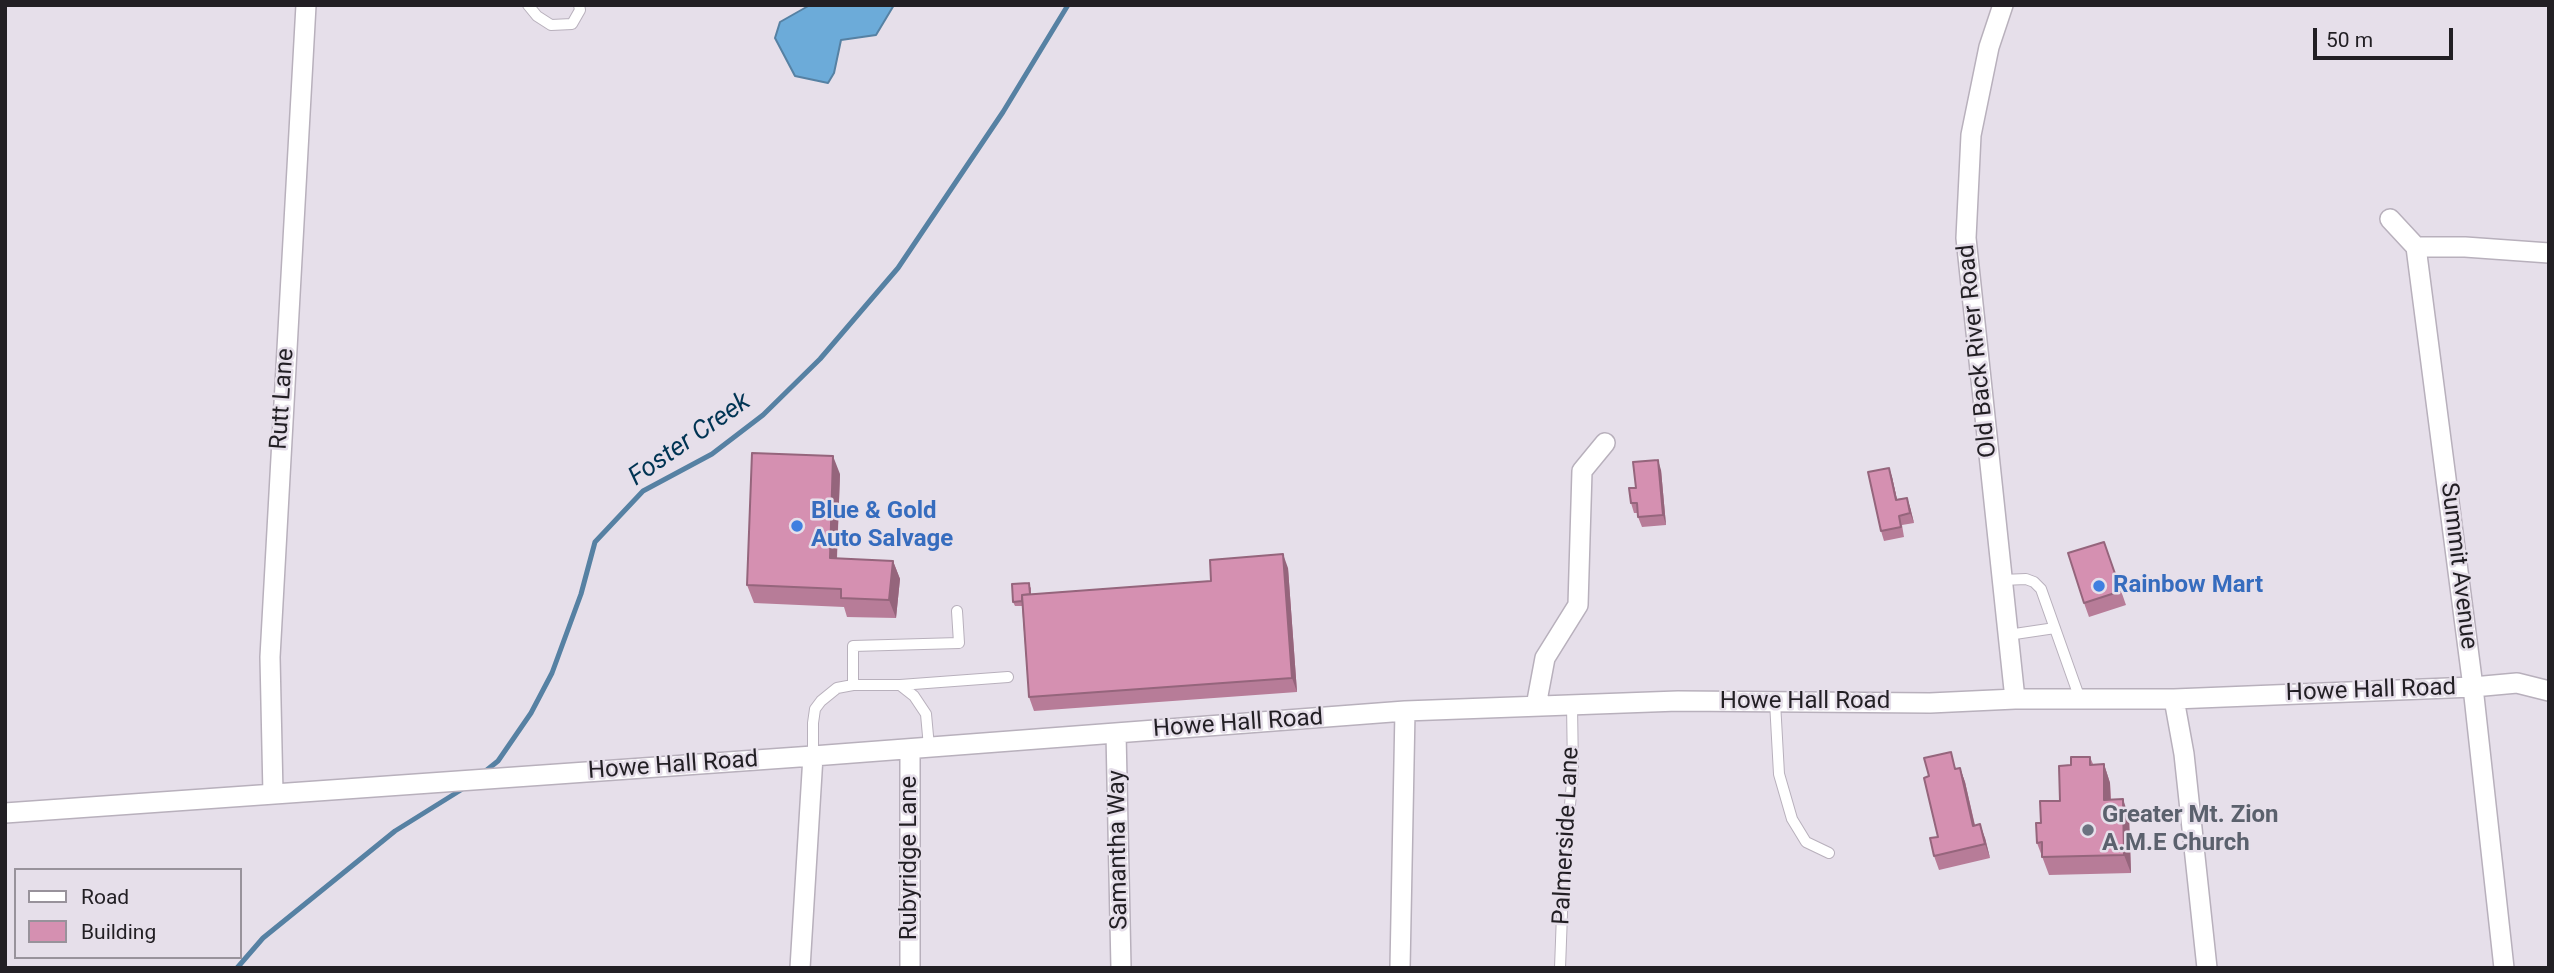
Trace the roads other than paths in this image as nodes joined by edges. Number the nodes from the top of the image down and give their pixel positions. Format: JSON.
{"nodes":[{"id":1,"x":306,"y":5,"type":"edge"},
{"id":2,"x":528,"y":5,"type":"edge"},
{"id":3,"x":579,"y":5,"type":"edge"},
{"id":4,"x":2003,"y":5,"type":"edge"},
{"id":5,"x":2389,"y":219,"type":"dead end"},
{"id":6,"x":2416,"y":247,"type":"junction"},
{"id":7,"x":2549,"y":253,"type":"edge"},
{"id":8,"x":1605,"y":443,"type":"dead end"},
{"id":9,"x":2002,"y":580,"type":"junction"},
{"id":10,"x":957,"y":611,"type":"dead end"},
{"id":11,"x":2055,"y":628,"type":"junction"},
{"id":12,"x":2008,"y":635,"type":"junction"},
{"id":13,"x":1008,"y":677,"type":"dead end"},
{"id":14,"x":853,"y":685,"type":"junction"},
{"id":15,"x":900,"y":685,"type":"junction"},
{"id":16,"x":2473,"y":687,"type":"junction"},
{"id":17,"x":2549,"y":691,"type":"edge"},
{"id":18,"x":2015,"y":699,"type":"junction"},
{"id":19,"x":2080,"y":699,"type":"junction"},
{"id":20,"x":2174,"y":699,"type":"junction"},
{"id":21,"x":1775,"y":702,"type":"junction"},
{"id":22,"x":1573,"y":705,"type":"junction"},
{"id":23,"x":1536,"y":706,"type":"junction"},
{"id":24,"x":1405,"y":711,"type":"junction"},
{"id":25,"x":1116,"y":733,"type":"junction"},
{"id":26,"x":919,"y":748,"type":"junction"},
{"id":27,"x":813,"y":756,"type":"junction"},
{"id":28,"x":273,"y":794,"type":"junction"},
{"id":29,"x":5,"y":813,"type":"edge"},
{"id":30,"x":1829,"y":853,"type":"dead end"},
{"id":31,"x":800,"y":968,"type":"edge"},
{"id":32,"x":911,"y":968,"type":"edge"},
{"id":33,"x":1121,"y":968,"type":"edge"},
{"id":34,"x":1400,"y":968,"type":"edge"},
{"id":35,"x":1560,"y":968,"type":"edge"},
{"id":36,"x":2207,"y":968,"type":"edge"},
{"id":37,"x":2504,"y":968,"type":"edge"}],
"edges":[{"from":1,"to":28,"type":"street","name":"Rutt Lane"},
{"from":2,"to":3,"type":"lane"},
{"from":4,"to":9,"type":"street","name":"Old Back River Road"},
{"from":5,"to":6,"type":"street"},
{"from":6,"to":7,"type":"street"},
{"from":6,"to":16,"type":"street","name":"Summit Avenue"},
{"from":8,"to":23,"type":"street"},
{"from":9,"to":11,"type":"lane"},
{"from":9,"to":12,"type":"street","name":"Old Back River Road"},
{"from":10,"to":14,"type":"lane"},
{"from":11,"to":12,"type":"lane"},
{"from":11,"to":19,"type":"lane"},
{"from":12,"to":18,"type":"street","name":"Old Back River Road"},
{"from":13,"to":15,"type":"lane"},
{"from":14,"to":15,"type":"lane"},
{"from":14,"to":27,"type":"lane"},
{"from":15,"to":26,"type":"lane"},
{"from":16,"to":17,"type":"street","name":"Howe Hall Road"},
{"from":16,"to":20,"type":"street","name":"Howe Hall Road"},
{"from":16,"to":37,"type":"street","name":"Summit Avenue"},
{"from":18,"to":19,"type":"street","name":"Howe Hall Road"},
{"from":18,"to":21,"type":"street","name":"Howe Hall Road"},
{"from":19,"to":20,"type":"street","name":"Howe Hall Road"},
{"from":20,"to":36,"type":"street"},
{"from":21,"to":22,"type":"street","name":"Howe Hall Road"},
{"from":21,"to":30,"type":"lane"},
{"from":22,"to":23,"type":"street","name":"Howe Hall Road"},
{"from":22,"to":35,"type":"lane","name":"Palmerside Lane"},
{"from":23,"to":24,"type":"street","name":"Howe Hall Road"},
{"from":24,"to":25,"type":"street","name":"Howe Hall Road"},
{"from":24,"to":34,"type":"street"},
{"from":25,"to":26,"type":"street","name":"Howe Hall Road"},
{"from":25,"to":33,"type":"street","name":"Samantha Way"},
{"from":26,"to":27,"type":"street","name":"Howe Hall Road"},
{"from":26,"to":32,"type":"street","name":"Rubyridge Lane"},
{"from":27,"to":28,"type":"street","name":"Howe Hall Road"},
{"from":27,"to":31,"type":"street"},
{"from":28,"to":29,"type":"street","name":"Howe Hall Road"}]}
